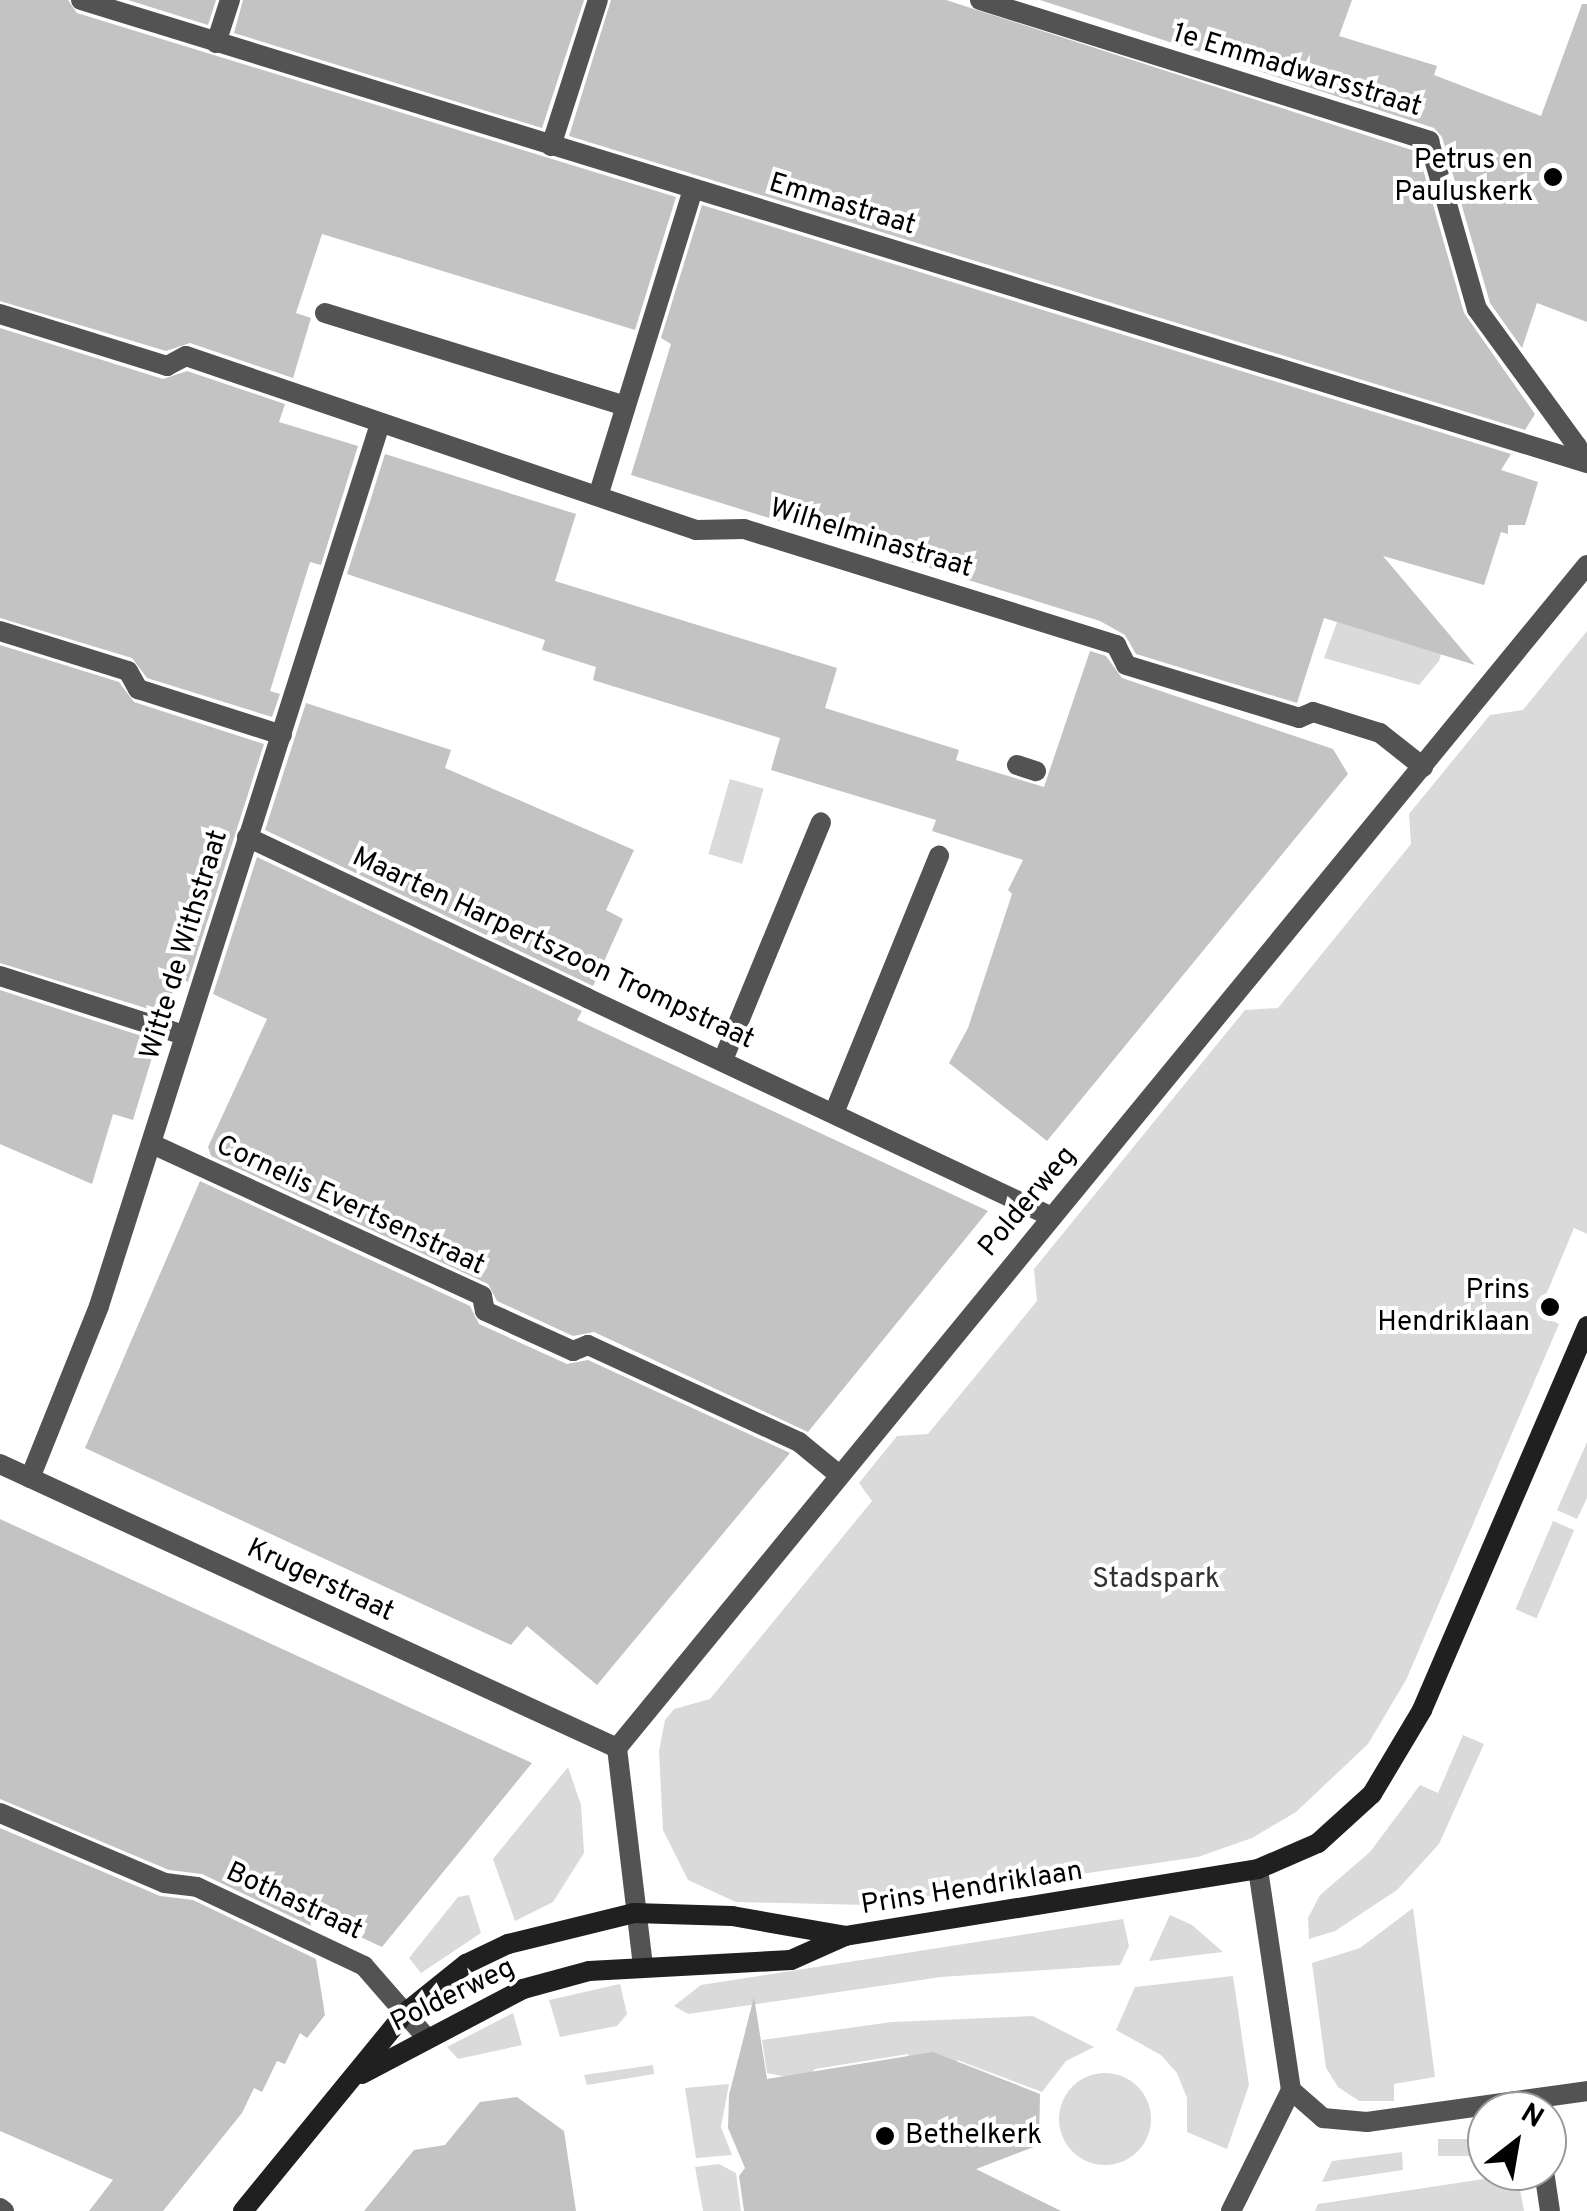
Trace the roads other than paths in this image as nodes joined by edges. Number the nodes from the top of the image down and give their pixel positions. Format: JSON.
{"nodes":[{"id":1,"x":80,"y":0,"type":"edge"},
{"id":2,"x":230,"y":0,"type":"edge"},
{"id":3,"x":598,"y":0,"type":"edge"},
{"id":4,"x":980,"y":0,"type":"edge"},
{"id":5,"x":216,"y":43,"type":"junction"},
{"id":6,"x":551,"y":146,"type":"junction"},
{"id":7,"x":693,"y":189,"type":"junction"},
{"id":8,"x":325,"y":313,"type":"dead end"},
{"id":9,"x":0,"y":314,"type":"edge"},
{"id":10,"x":625,"y":406,"type":"junction"},
{"id":11,"x":380,"y":424,"type":"junction"},
{"id":12,"x":1582,"y":461,"type":"edge"},
{"id":13,"x":599,"y":492,"type":"junction"},
{"id":14,"x":1587,"y":565,"type":"edge"},
{"id":15,"x":0,"y":631,"type":"edge"},
{"id":16,"x":282,"y":735,"type":"junction"},
{"id":17,"x":1423,"y":767,"type":"junction"},
{"id":18,"x":821,"y":822,"type":"dead end"},
{"id":19,"x":247,"y":837,"type":"junction"},
{"id":20,"x":939,"y":856,"type":"dead end"},
{"id":21,"x":0,"y":976,"type":"edge"},
{"id":22,"x":184,"y":1035,"type":"junction"},
{"id":23,"x":723,"y":1060,"type":"junction"},
{"id":24,"x":834,"y":1113,"type":"junction"},
{"id":25,"x":152,"y":1144,"type":"junction"},
{"id":26,"x":1052,"y":1216,"type":"junction"},
{"id":27,"x":1587,"y":1326,"type":"edge"},
{"id":28,"x":0,"y":1464,"type":"edge"},
{"id":29,"x":838,"y":1474,"type":"junction"},
{"id":30,"x":30,"y":1478,"type":"junction"},
{"id":31,"x":618,"y":1748,"type":"junction"},
{"id":32,"x":0,"y":1813,"type":"edge"},
{"id":33,"x":1258,"y":1869,"type":"junction"},
{"id":34,"x":634,"y":1913,"type":"junction"},
{"id":35,"x":845,"y":1936,"type":"junction"},
{"id":36,"x":643,"y":1966,"type":"junction"},
{"id":37,"x":406,"y":2012,"type":"junction"},
{"id":38,"x":426,"y":2037,"type":"junction"},
{"id":39,"x":352,"y":2080,"type":"junction"},
{"id":40,"x":1291,"y":2090,"type":"junction"},
{"id":41,"x":1467,"y":2112,"type":"edge"},
{"id":42,"x":243,"y":2211,"type":"edge"},
{"id":43,"x":1231,"y":2211,"type":"edge"}],
"edges":[{"from":1,"to":5,"type":"street","name":"Emmastraat"},
{"from":2,"to":5,"type":"street"},
{"from":3,"to":6,"type":"street"},
{"from":4,"to":12,"type":"street","name":"1e Emmadwarsstraat"},
{"from":5,"to":6,"type":"street","name":"Emmastraat"},
{"from":6,"to":7,"type":"street","name":"Emmastraat"},
{"from":7,"to":10,"type":"street"},
{"from":7,"to":12,"type":"street","name":"Emmastraat"},
{"from":8,"to":10,"type":"street"},
{"from":9,"to":11,"type":"street","name":"Wilhelminastraat"},
{"from":10,"to":13,"type":"street"},
{"from":11,"to":13,"type":"street","name":"Wilhelminastraat"},
{"from":11,"to":16,"type":"street","name":"Witte de Withstraat"},
{"from":13,"to":17,"type":"street","name":"Wilhelminastraat"},
{"from":14,"to":17,"type":"street","name":"Polderweg"},
{"from":15,"to":16,"type":"street"},
{"from":16,"to":19,"type":"street","name":"Witte de Withstraat"},
{"from":17,"to":26,"type":"street","name":"Polderweg"},
{"from":18,"to":23,"type":"street"},
{"from":19,"to":22,"type":"street","name":"Witte de Withstraat"},
{"from":19,"to":23,"type":"street","name":"Maarten Harpertszoon Trompstraat"},
{"from":20,"to":24,"type":"street"},
{"from":21,"to":22,"type":"street"},
{"from":22,"to":25,"type":"street","name":"Witte de Withstraat"},
{"from":23,"to":24,"type":"street","name":"Maarten Harpertszoon Trompstraat"},
{"from":24,"to":26,"type":"street","name":"Maarten Harpertszoon Trompstraat"},
{"from":25,"to":29,"type":"street","name":"Cornelis Evertsenstraat"},
{"from":25,"to":30,"type":"street","name":"Witte de Withstraat"},
{"from":26,"to":29,"type":"street","name":"Polderweg"},
{"from":27,"to":33,"type":"main road","name":"Prins Hendriklaan"},
{"from":28,"to":30,"type":"street","name":"Krugerstraat"},
{"from":29,"to":31,"type":"street","name":"Polderweg"},
{"from":30,"to":31,"type":"street","name":"Krugerstraat"},
{"from":31,"to":34,"type":"street"},
{"from":32,"to":37,"type":"street","name":"Bothastraat"},
{"from":33,"to":35,"type":"main road","name":"Prins Hendriklaan"},
{"from":33,"to":40,"type":"street"},
{"from":34,"to":35,"type":"main road","name":"Prins Hendriklaan"},
{"from":34,"to":36,"type":"street"},
{"from":34,"to":37,"type":"main road","name":"Polderweg"},
{"from":35,"to":36,"type":"main road","name":"Polderweg"},
{"from":36,"to":38,"type":"main road","name":"Polderweg"},
{"from":37,"to":38,"type":"street","name":"Bothastraat"},
{"from":37,"to":39,"type":"main road","name":"Polderweg"},
{"from":38,"to":39,"type":"main road","name":"Polderweg"},
{"from":39,"to":42,"type":"main road","name":"Polderweg"},
{"from":40,"to":41,"type":"street"},
{"from":40,"to":43,"type":"street"}]}
